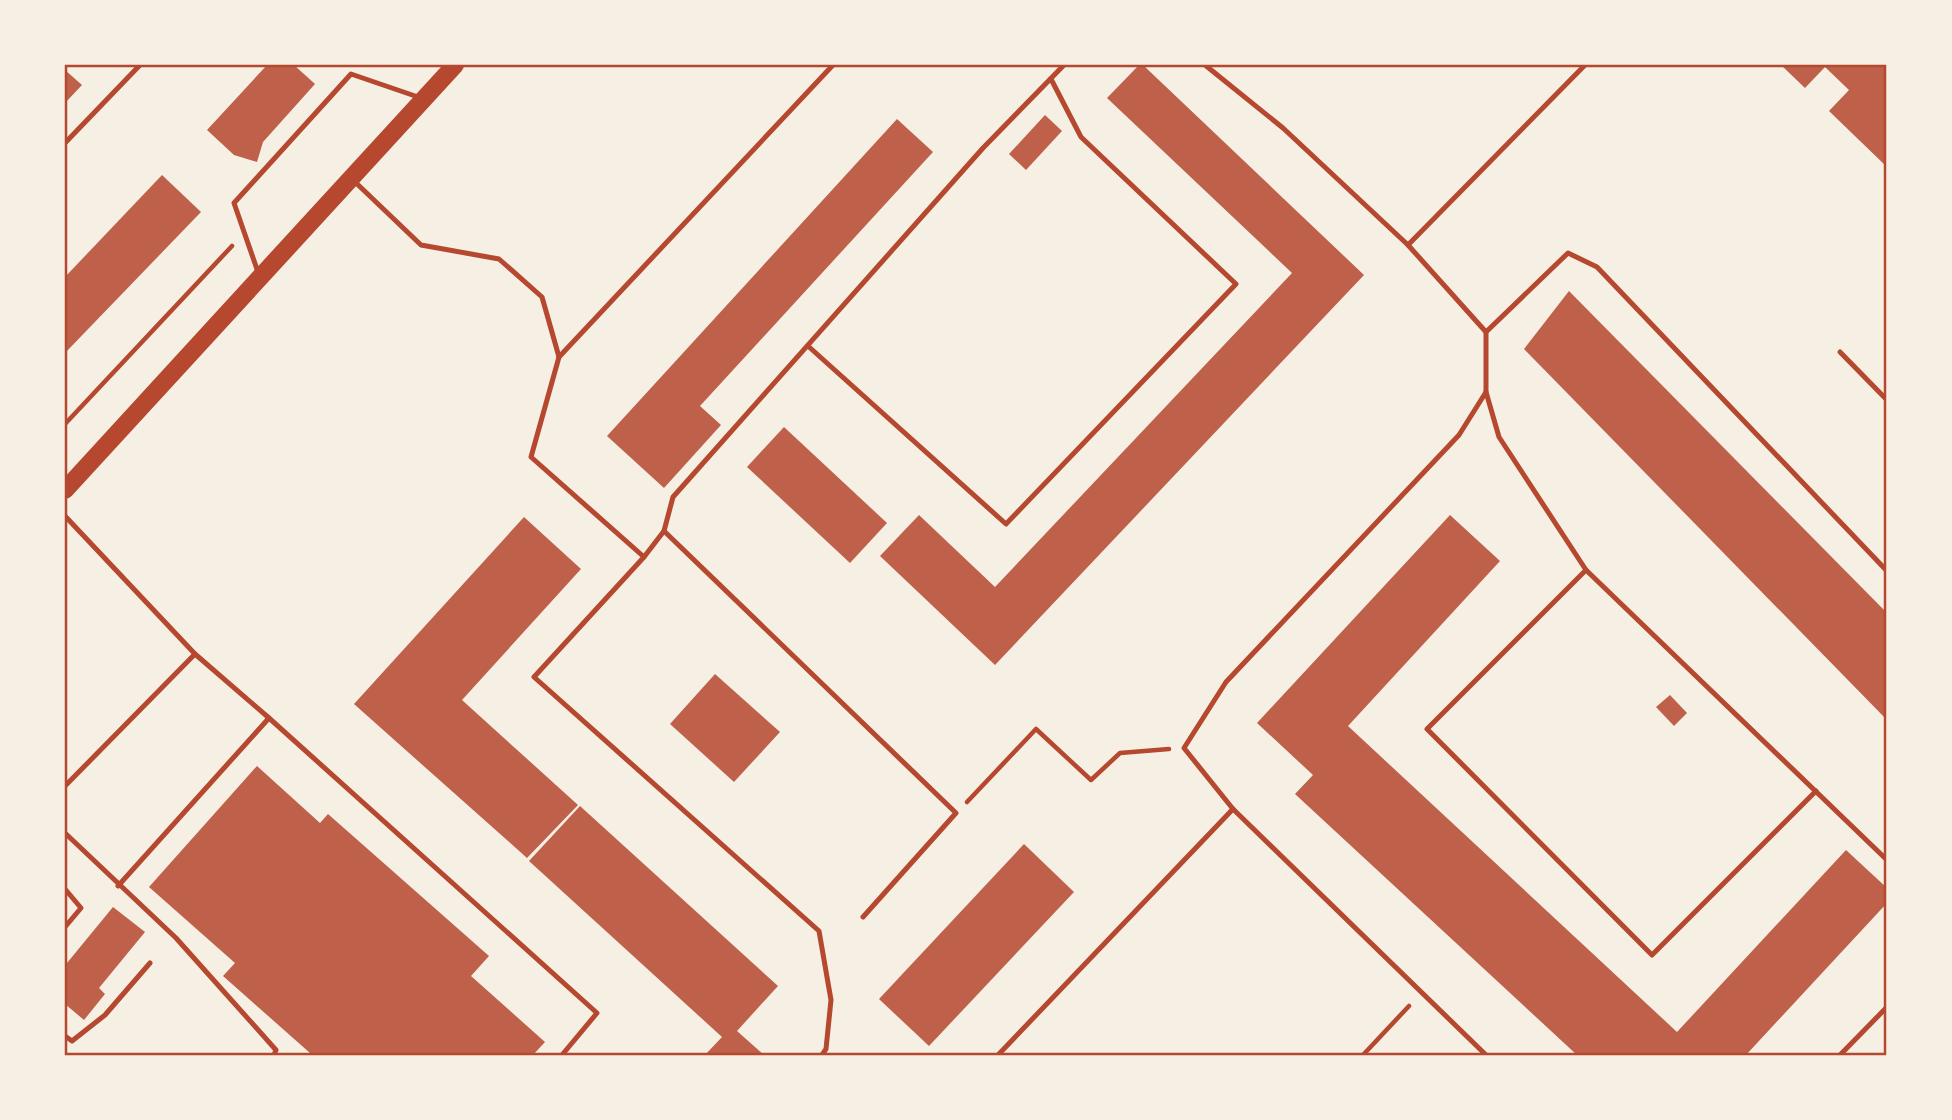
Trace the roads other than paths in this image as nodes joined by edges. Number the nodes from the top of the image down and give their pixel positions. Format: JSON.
{"nodes":[{"id":1,"x":140,"y":65,"type":"edge"},
{"id":2,"x":455,"y":65,"type":"edge"},
{"id":3,"x":833,"y":65,"type":"edge"},
{"id":4,"x":1064,"y":65,"type":"edge"},
{"id":5,"x":1205,"y":65,"type":"edge"},
{"id":6,"x":1584,"y":65,"type":"edge"},
{"id":7,"x":1051,"y":79,"type":"junction"},
{"id":8,"x":424,"y":99,"type":"junction"},
{"id":9,"x":65,"y":143,"type":"edge"},
{"id":10,"x":352,"y":178,"type":"junction"},
{"id":11,"x":1408,"y":245,"type":"junction"},
{"id":12,"x":260,"y":278,"type":"junction"},
{"id":13,"x":1486,"y":332,"type":"junction"},
{"id":14,"x":808,"y":345,"type":"junction"},
{"id":15,"x":1840,"y":352,"type":"dead end"},
{"id":16,"x":559,"y":356,"type":"junction"},
{"id":17,"x":1486,"y":392,"type":"junction"},
{"id":18,"x":1887,"y":400,"type":"edge"},
{"id":19,"x":65,"y":490,"type":"edge"},
{"id":20,"x":65,"y":516,"type":"edge"},
{"id":21,"x":664,"y":531,"type":"junction"},
{"id":22,"x":644,"y":557,"type":"junction"},
{"id":23,"x":1586,"y":570,"type":"junction"},
{"id":24,"x":1887,"y":571,"type":"edge"},
{"id":25,"x":195,"y":654,"type":"junction"},
{"id":26,"x":269,"y":718,"type":"junction"},
{"id":27,"x":65,"y":786,"type":"edge"},
{"id":28,"x":1816,"y":791,"type":"junction"},
{"id":29,"x":1233,"y":809,"type":"junction"},
{"id":30,"x":65,"y":834,"type":"edge"},
{"id":31,"x":1887,"y":860,"type":"edge"},
{"id":32,"x":118,"y":886,"type":"junction"},
{"id":33,"x":65,"y":889,"type":"edge"},
{"id":34,"x":863,"y":917,"type":"dead end"},
{"id":35,"x":65,"y":927,"type":"edge"},
{"id":36,"x":150,"y":963,"type":"dead end"},
{"id":37,"x":1887,"y":1007,"type":"edge"},
{"id":38,"x":65,"y":1036,"type":"edge"},
{"id":39,"x":274,"y":1055,"type":"edge"},
{"id":40,"x":562,"y":1055,"type":"edge"},
{"id":41,"x":822,"y":1055,"type":"edge"},
{"id":42,"x":998,"y":1055,"type":"edge"},
{"id":43,"x":1486,"y":1055,"type":"edge"},
{"id":44,"x":1840,"y":1055,"type":"edge"}],
"edges":[{"from":1,"to":9,"type":"lane"},
{"from":2,"to":8,"type":"main road"},
{"from":3,"to":16,"type":"lane"},
{"from":4,"to":7,"type":"lane"},
{"from":5,"to":11,"type":"lane"},
{"from":6,"to":11,"type":"lane"},
{"from":7,"to":14,"type":"lane"},
{"from":7,"to":14,"type":"lane"},
{"from":8,"to":10,"type":"main road"},
{"from":8,"to":12,"type":"lane"},
{"from":10,"to":12,"type":"main road"},
{"from":10,"to":16,"type":"lane"},
{"from":11,"to":13,"type":"lane"},
{"from":12,"to":19,"type":"main road"},
{"from":13,"to":17,"type":"lane"},
{"from":13,"to":24,"type":"lane"},
{"from":14,"to":21,"type":"lane"},
{"from":15,"to":18,"type":"lane"},
{"from":16,"to":22,"type":"lane"},
{"from":17,"to":23,"type":"lane"},
{"from":17,"to":29,"type":"lane"},
{"from":20,"to":25,"type":"lane"},
{"from":21,"to":22,"type":"lane"},
{"from":21,"to":34,"type":"lane"},
{"from":22,"to":41,"type":"lane"},
{"from":23,"to":28,"type":"lane"},
{"from":23,"to":28,"type":"lane"},
{"from":25,"to":26,"type":"lane"},
{"from":25,"to":27,"type":"lane"},
{"from":26,"to":32,"type":"lane"},
{"from":26,"to":40,"type":"lane"},
{"from":28,"to":31,"type":"lane"},
{"from":29,"to":42,"type":"lane"},
{"from":29,"to":43,"type":"lane"},
{"from":30,"to":32,"type":"lane"},
{"from":32,"to":39,"type":"lane"},
{"from":33,"to":35,"type":"lane"},
{"from":36,"to":38,"type":"lane"},
{"from":37,"to":44,"type":"lane"}]}
